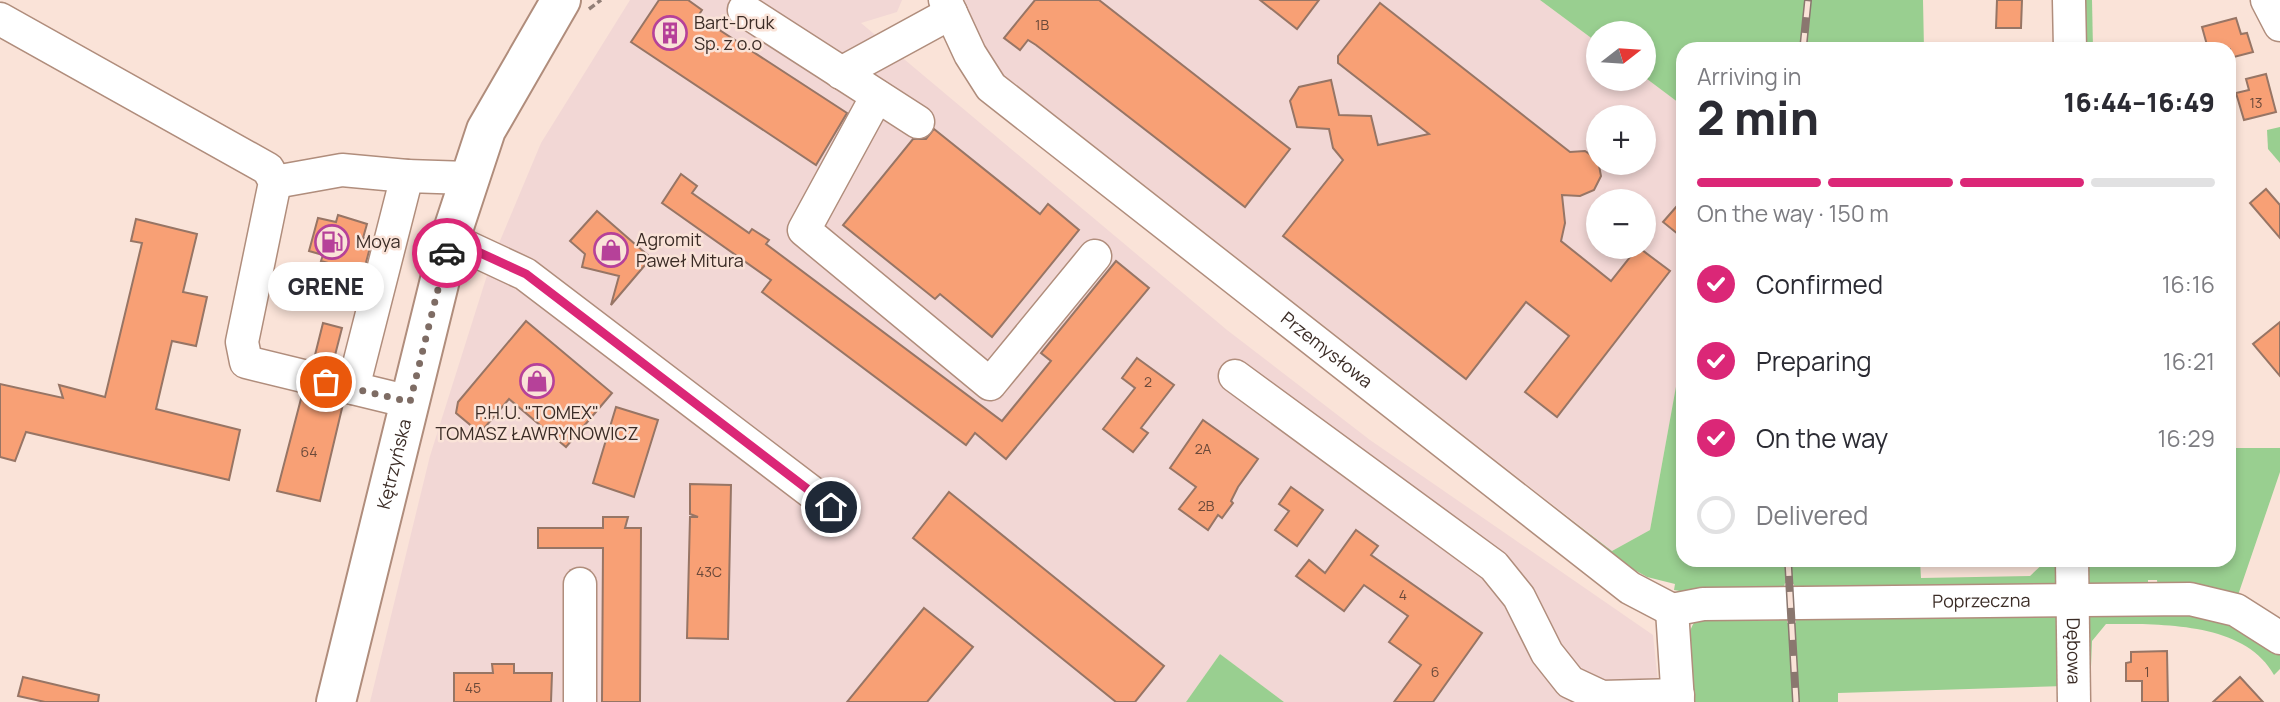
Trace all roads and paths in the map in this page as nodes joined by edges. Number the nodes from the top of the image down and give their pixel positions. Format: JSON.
{"nodes":[{"id":1,"x":561,"y":0,"type":"edge"},
{"id":2,"x":2069,"y":0,"type":"edge"},
{"id":3,"x":2267,"y":0,"type":"edge"},
{"id":4,"x":948,"y":7,"type":"edge"},
{"id":5,"x":744,"y":10,"type":"dead end"},
{"id":6,"x":0,"y":19,"type":"edge"},
{"id":7,"x":2280,"y":25,"type":"edge"},
{"id":8,"x":2070,"y":42,"type":"edge"},
{"id":9,"x":841,"y":73,"type":"junction"},
{"id":10,"x":877,"y":96,"type":"junction"},
{"id":11,"x":918,"y":122,"type":"dead end"},
{"id":12,"x":407,"y":176,"type":"junction"},
{"id":13,"x":468,"y":178,"type":"junction"},
{"id":14,"x":275,"y":182,"type":"junction"},
{"id":15,"x":450,"y":239,"type":"junction"},
{"id":16,"x":1095,"y":256,"type":"dead end"},
{"id":17,"x":1235,"y":376,"type":"dead end"},
{"id":18,"x":353,"y":388,"type":"junction"},
{"id":19,"x":410,"y":402,"type":"junction"},
{"id":20,"x":831,"y":507,"type":"dead end"},
{"id":21,"x":2072,"y":567,"type":"edge"},
{"id":22,"x":580,"y":584,"type":"dead end"},
{"id":23,"x":2072,"y":599,"type":"junction"},
{"id":24,"x":1672,"y":610,"type":"junction"},
{"id":25,"x":2280,"y":638,"type":"edge"},
{"id":26,"x":1678,"y":698,"type":"edge"},
{"id":27,"x":336,"y":702,"type":"edge"},
{"id":28,"x":580,"y":702,"type":"edge"},
{"id":29,"x":2074,"y":702,"type":"edge"}],
"edges":[{"from":1,"to":13,"type":"main road","name":"Kętrzyńska"},
{"from":2,"to":8,"type":"street"},
{"from":3,"to":7,"type":"street"},
{"from":4,"to":9,"type":"street"},
{"from":4,"to":24,"type":"street","name":"Przemysłowa"},
{"from":5,"to":9,"type":"street"},
{"from":6,"to":14,"type":"street"},
{"from":9,"to":10,"type":"street"},
{"from":10,"to":11,"type":"street"},
{"from":10,"to":16,"type":"street"},
{"from":12,"to":13,"type":"street"},
{"from":12,"to":14,"type":"street"},
{"from":12,"to":18,"type":"street"},
{"from":13,"to":15,"type":"main road","name":"Kętrzyńska"},
{"from":14,"to":18,"type":"street"},
{"from":15,"to":19,"type":"main road","name":"Kętrzyńska"},
{"from":15,"to":20,"type":"street"},
{"from":17,"to":26,"type":"street"},
{"from":18,"to":19,"type":"street"},
{"from":19,"to":27,"type":"main road","name":"Kętrzyńska"},
{"from":21,"to":23,"type":"street","name":"Dębowa"},
{"from":22,"to":28,"type":"street"},
{"from":23,"to":24,"type":"street","name":"Poprzeczna"},
{"from":23,"to":25,"type":"street","name":"Poprzeczna"},
{"from":23,"to":29,"type":"street","name":"Dębowa"},
{"from":24,"to":26,"type":"street"}]}
